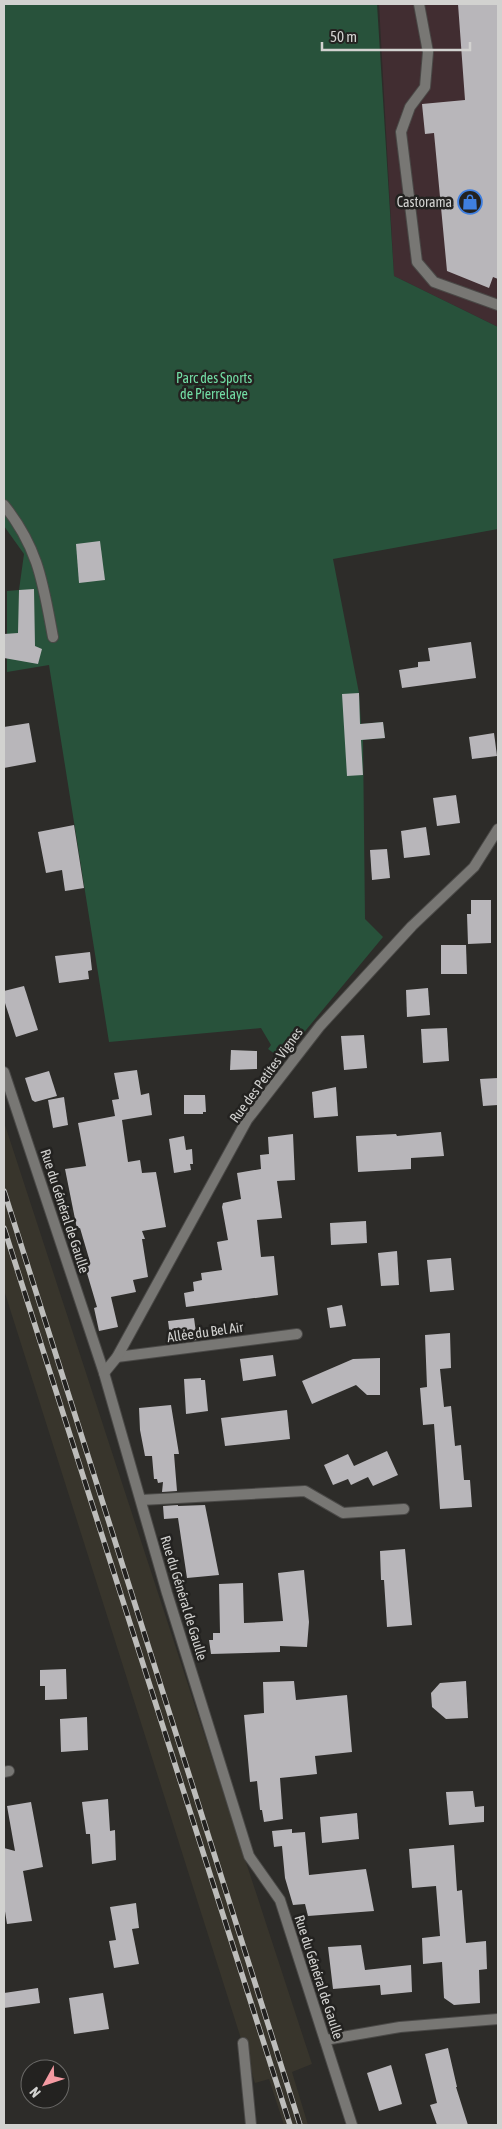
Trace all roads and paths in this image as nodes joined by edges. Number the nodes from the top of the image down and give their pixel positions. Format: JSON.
{"nodes":[{"id":1,"x":419,"y":4,"type":"edge"},
{"id":2,"x":498,"y":305,"type":"edge"},
{"id":3,"x":4,"y":505,"type":"edge"},
{"id":4,"x":53,"y":637,"type":"dead end"},
{"id":5,"x":498,"y":829,"type":"edge"},
{"id":6,"x":4,"y":1072,"type":"edge"},
{"id":7,"x":297,"y":1334,"type":"dead end"},
{"id":8,"x":117,"y":1358,"type":"junction"},
{"id":9,"x":104,"y":1373,"type":"junction"},
{"id":10,"x":140,"y":1500,"type":"junction"},
{"id":11,"x":404,"y":1509,"type":"dead end"},
{"id":12,"x":498,"y":2019,"type":"edge"},
{"id":13,"x":325,"y":2040,"type":"junction"},
{"id":14,"x":243,"y":2043,"type":"dead end"},
{"id":15,"x":251,"y":2125,"type":"edge"},
{"id":16,"x":352,"y":2125,"type":"edge"}],
"edges":[{"from":1,"to":2,"type":"street"},
{"from":3,"to":4,"type":"street"},
{"from":5,"to":8,"type":"street","name":"Rue des Petites Vignes"},
{"from":6,"to":9,"type":"street","name":"Rue du Général de Gaulle"},
{"from":7,"to":8,"type":"street","name":"Allée du Bel Air"},
{"from":8,"to":9,"type":"street","name":"Rue des Petites Vignes"},
{"from":9,"to":10,"type":"street","name":"Rue du Général de Gaulle"},
{"from":10,"to":11,"type":"street"},
{"from":10,"to":13,"type":"street","name":"Rue du Général de Gaulle"},
{"from":12,"to":13,"type":"street"},
{"from":13,"to":16,"type":"street","name":"Rue du Général de Gaulle"},
{"from":14,"to":15,"type":"street"}]}
